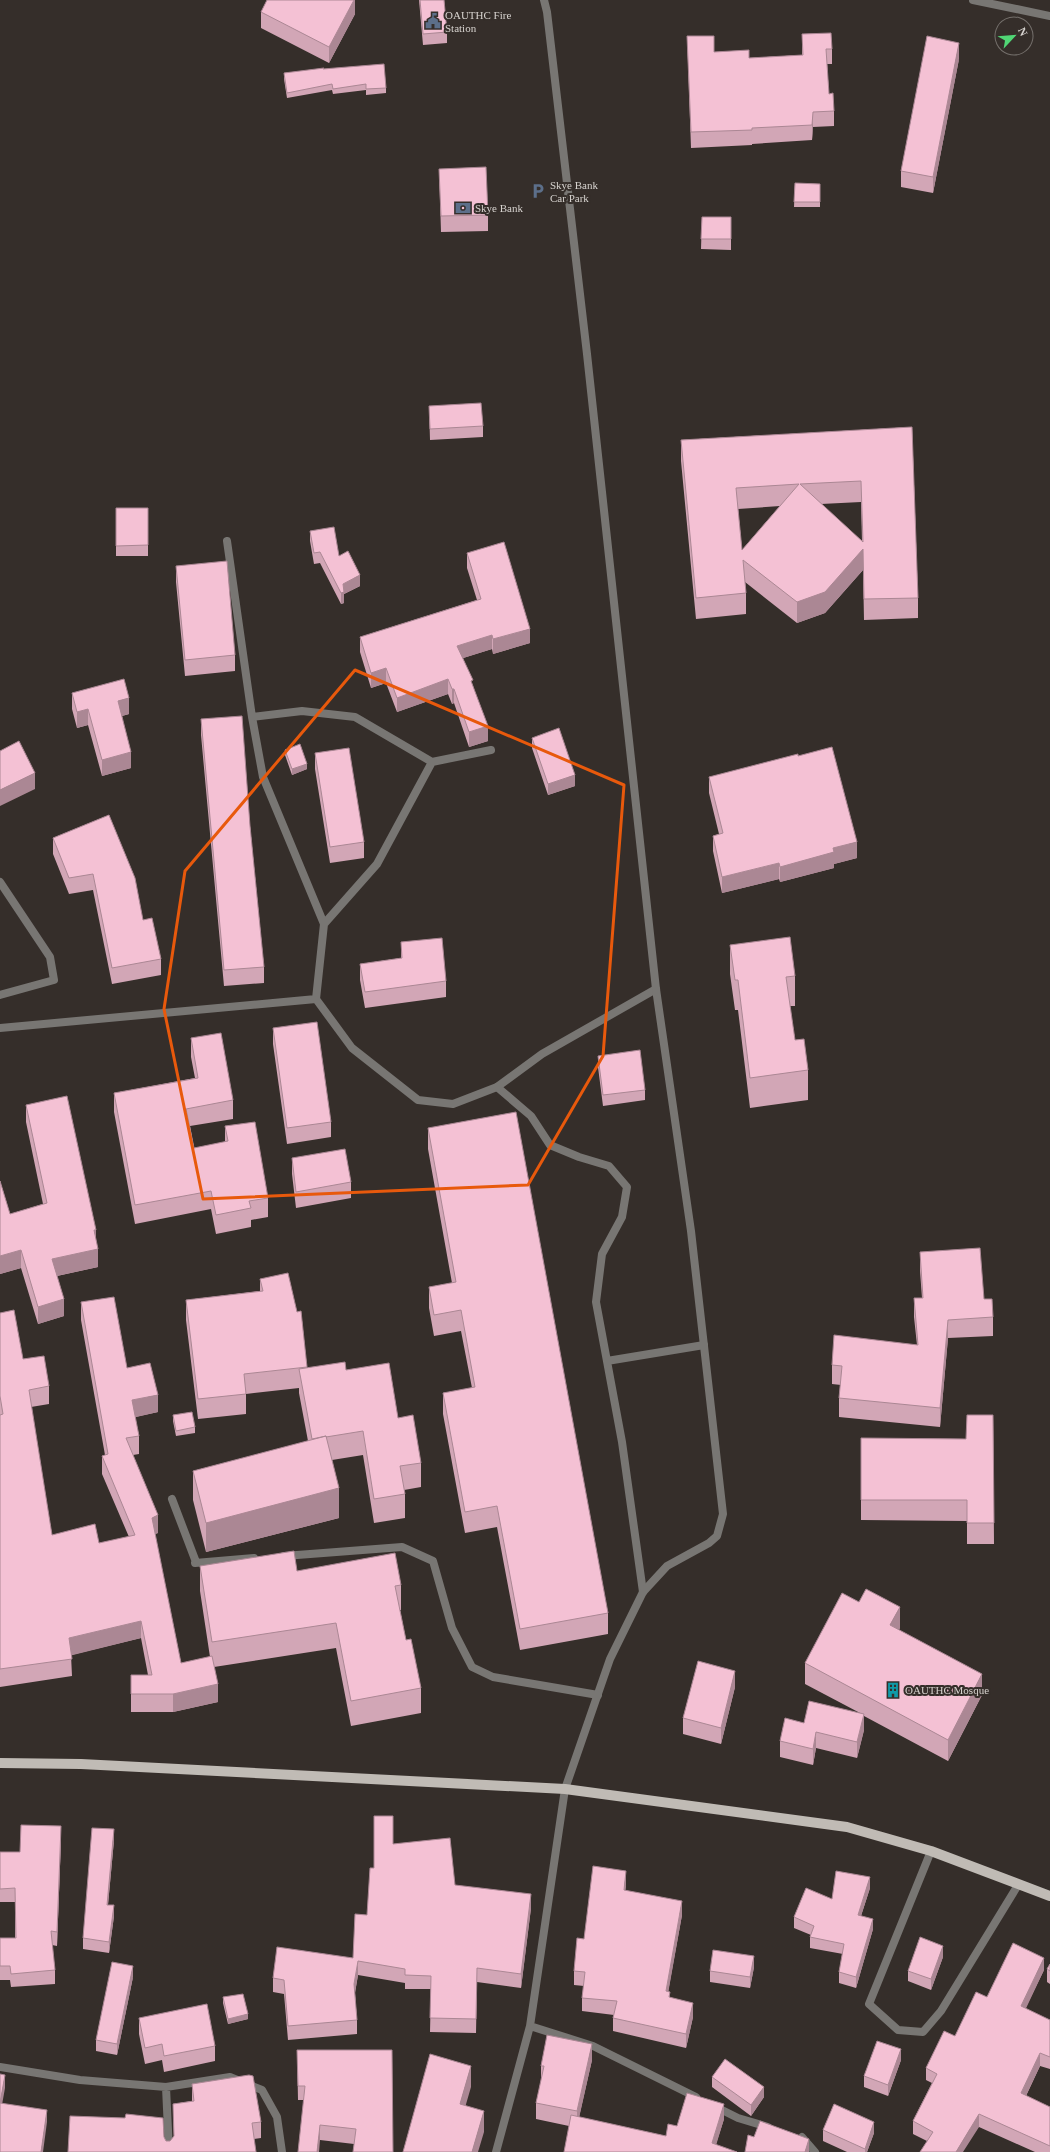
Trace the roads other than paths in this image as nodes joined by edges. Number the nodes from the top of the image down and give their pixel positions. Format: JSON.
{"nodes":[{"id":1,"x":544,"y":0,"type":"edge"},
{"id":2,"x":550,"y":0,"type":"edge"},
{"id":3,"x":973,"y":0,"type":"edge"},
{"id":4,"x":547,"y":12,"type":"junction"},
{"id":5,"x":1050,"y":16,"type":"edge"},
{"id":6,"x":227,"y":541,"type":"dead end"},
{"id":7,"x":252,"y":717,"type":"junction"},
{"id":8,"x":491,"y":750,"type":"dead end"},
{"id":9,"x":432,"y":762,"type":"junction"},
{"id":10,"x":0,"y":882,"type":"edge"},
{"id":11,"x":324,"y":924,"type":"junction"},
{"id":12,"x":656,"y":988,"type":"junction"},
{"id":13,"x":0,"y":996,"type":"edge"},
{"id":14,"x":316,"y":999,"type":"junction"},
{"id":15,"x":0,"y":1028,"type":"edge"},
{"id":16,"x":498,"y":1087,"type":"junction"},
{"id":17,"x":704,"y":1345,"type":"junction"},
{"id":18,"x":607,"y":1361,"type":"junction"},
{"id":19,"x":172,"y":1499,"type":"dead end"},
{"id":20,"x":275,"y":1557,"type":"edge"},
{"id":21,"x":259,"y":1558,"type":"edge"},
{"id":22,"x":643,"y":1592,"type":"junction"},
{"id":23,"x":598,"y":1695,"type":"junction"},
{"id":24,"x":0,"y":1763,"type":"edge"},
{"id":25,"x":565,"y":1789,"type":"junction"},
{"id":26,"x":931,"y":1851,"type":"junction"},
{"id":27,"x":1018,"y":1885,"type":"junction"},
{"id":28,"x":1050,"y":1896,"type":"edge"},
{"id":29,"x":530,"y":2026,"type":"junction"},
{"id":30,"x":0,"y":2067,"type":"edge"},
{"id":31,"x":166,"y":2087,"type":"junction"},
{"id":32,"x":775,"y":2129,"type":"edge"},
{"id":33,"x":796,"y":2136,"type":"edge"},
{"id":34,"x":169,"y":2152,"type":"edge"},
{"id":35,"x":282,"y":2152,"type":"edge"},
{"id":36,"x":496,"y":2152,"type":"edge"},
{"id":37,"x":815,"y":2152,"type":"edge"}],
"edges":[{"from":1,"to":4,"type":"street"},
{"from":2,"to":4,"type":"street"},
{"from":3,"to":5,"type":"street"},
{"from":4,"to":12,"type":"street"},
{"from":6,"to":7,"type":"street"},
{"from":7,"to":9,"type":"street"},
{"from":7,"to":11,"type":"street"},
{"from":8,"to":9,"type":"street"},
{"from":9,"to":11,"type":"street"},
{"from":10,"to":13,"type":"street"},
{"from":11,"to":14,"type":"street"},
{"from":12,"to":16,"type":"street"},
{"from":12,"to":17,"type":"street"},
{"from":14,"to":15,"type":"street"},
{"from":14,"to":16,"type":"street"},
{"from":16,"to":18,"type":"street"},
{"from":17,"to":18,"type":"street"},
{"from":17,"to":22,"type":"street"},
{"from":18,"to":22,"type":"street"},
{"from":19,"to":21,"type":"street"},
{"from":20,"to":23,"type":"street"},
{"from":22,"to":23,"type":"street"},
{"from":23,"to":25,"type":"street"},
{"from":24,"to":25,"type":"main road"},
{"from":25,"to":26,"type":"main road"},
{"from":25,"to":29,"type":"street"},
{"from":26,"to":27,"type":"main road"},
{"from":26,"to":27,"type":"street"},
{"from":27,"to":28,"type":"main road"},
{"from":29,"to":32,"type":"street"},
{"from":29,"to":36,"type":"street"},
{"from":30,"to":31,"type":"street"},
{"from":31,"to":34,"type":"street"},
{"from":31,"to":35,"type":"street"},
{"from":33,"to":37,"type":"street"}]}
